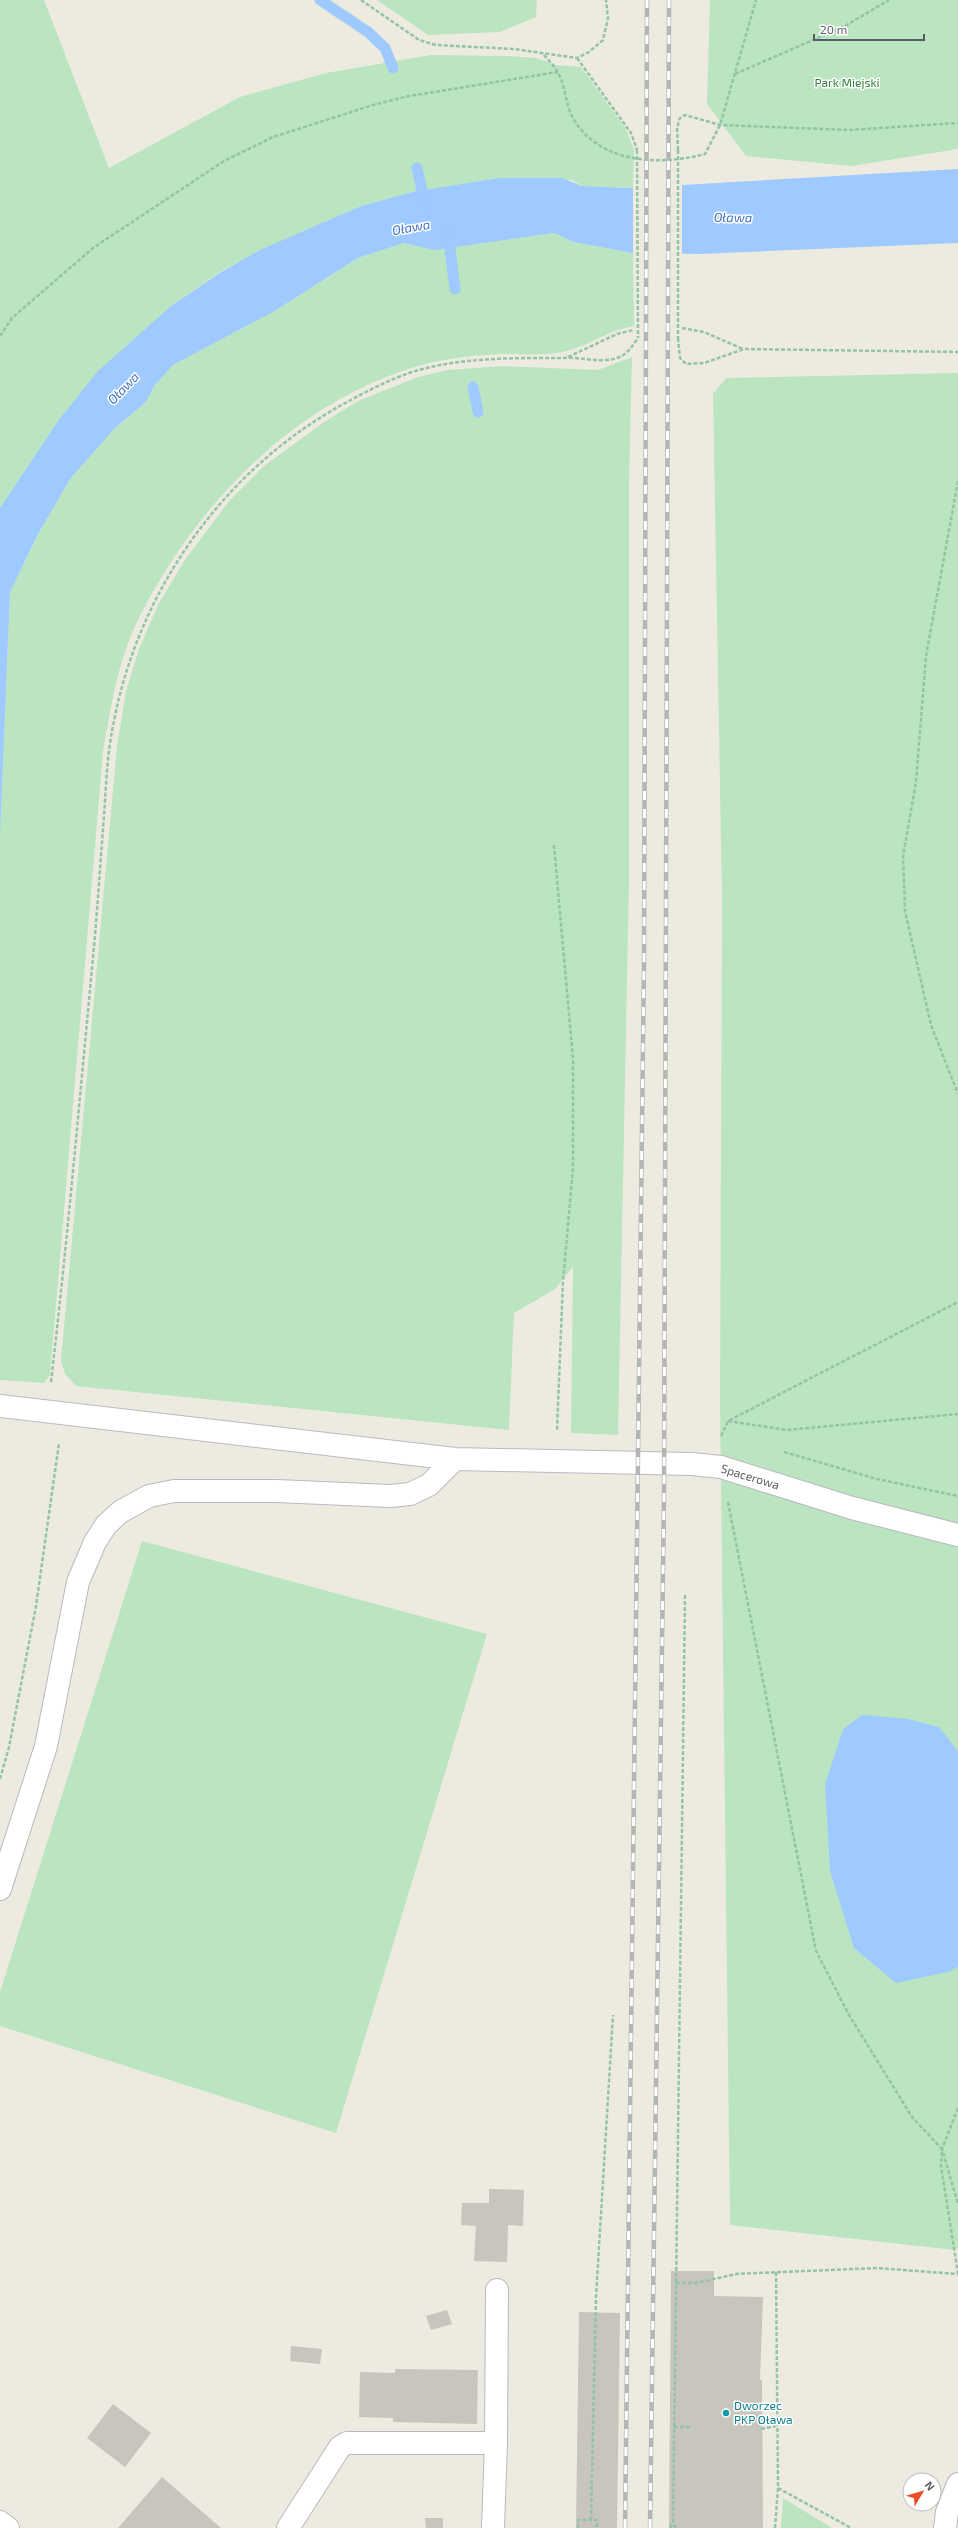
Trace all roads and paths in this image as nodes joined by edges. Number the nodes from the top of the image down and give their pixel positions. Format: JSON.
{"nodes":[{"id":1,"x":362,"y":0,"type":"edge"},
{"id":2,"x":606,"y":0,"type":"edge"},
{"id":3,"x":756,"y":0,"type":"edge"},
{"id":4,"x":890,"y":0,"type":"edge"},
{"id":5,"x":544,"y":55,"type":"junction"},
{"id":6,"x":577,"y":58,"type":"junction"},
{"id":7,"x":558,"y":72,"type":"junction"},
{"id":8,"x":735,"y":74,"type":"junction"},
{"id":9,"x":958,"y":123,"type":"edge"},
{"id":10,"x":720,"y":125,"type":"junction"},
{"id":11,"x":682,"y":328,"type":"dead end"},
{"id":12,"x":633,"y":330,"type":"dead end"},
{"id":13,"x":0,"y":336,"type":"edge"},
{"id":14,"x":744,"y":349,"type":"junction"},
{"id":15,"x":958,"y":352,"type":"edge"},
{"id":16,"x":568,"y":357,"type":"junction"},
{"id":17,"x":958,"y":481,"type":"edge"},
{"id":18,"x":554,"y":846,"type":"dead end"},
{"id":19,"x":958,"y":1094,"type":"edge"},
{"id":20,"x":958,"y":1302,"type":"edge"},
{"id":21,"x":0,"y":1406,"type":"edge"},
{"id":22,"x":57,"y":1411,"type":"junction"},
{"id":23,"x":958,"y":1414,"type":"edge"},
{"id":24,"x":728,"y":1421,"type":"junction"},
{"id":25,"x":728,"y":1440,"type":"dead end"},
{"id":26,"x":779,"y":1451,"type":"dead end"},
{"id":27,"x":455,"y":1459,"type":"junction"},
{"id":28,"x":556,"y":1461,"type":"junction"},
{"id":29,"x":721,"y":1467,"type":"junction"},
{"id":30,"x":958,"y":1496,"type":"edge"},
{"id":31,"x":958,"y":1535,"type":"edge"},
{"id":32,"x":685,"y":1595,"type":"dead end"},
{"id":33,"x":0,"y":1779,"type":"edge"},
{"id":34,"x":0,"y":1889,"type":"edge"},
{"id":35,"x":613,"y":2015,"type":"dead end"},
{"id":36,"x":958,"y":2108,"type":"edge"},
{"id":37,"x":942,"y":2150,"type":"junction"},
{"id":38,"x":958,"y":2204,"type":"edge"},
{"id":39,"x":776,"y":2272,"type":"junction"},
{"id":40,"x":958,"y":2274,"type":"edge"},
{"id":41,"x":676,"y":2282,"type":"junction"},
{"id":42,"x":497,"y":2290,"type":"dead end"},
{"id":43,"x":776,"y":2426,"type":"junction"},
{"id":44,"x":674,"y":2427,"type":"junction"},
{"id":45,"x":691,"y":2427,"type":"dead end"},
{"id":46,"x":761,"y":2428,"type":"dead end"},
{"id":47,"x":496,"y":2444,"type":"junction"},
{"id":48,"x":958,"y":2484,"type":"edge"},
{"id":49,"x":778,"y":2488,"type":"junction"},
{"id":50,"x":591,"y":2520,"type":"junction"},
{"id":51,"x":0,"y":2522,"type":"edge"},
{"id":52,"x":673,"y":2523,"type":"junction"},
{"id":53,"x":8,"y":2528,"type":"edge"},
{"id":54,"x":288,"y":2528,"type":"edge"},
{"id":55,"x":493,"y":2528,"type":"edge"},
{"id":56,"x":578,"y":2528,"type":"edge"},
{"id":57,"x":597,"y":2528,"type":"edge"},
{"id":58,"x":670,"y":2528,"type":"edge"},
{"id":59,"x":676,"y":2528,"type":"edge"},
{"id":60,"x":776,"y":2528,"type":"edge"},
{"id":61,"x":851,"y":2528,"type":"edge"},
{"id":62,"x":945,"y":2528,"type":"edge"}],
"edges":[{"from":1,"to":5,"type":"path"},
{"from":2,"to":6,"type":"path"},
{"from":3,"to":8,"type":"path"},
{"from":4,"to":8,"type":"path"},
{"from":5,"to":6,"type":"path"},
{"from":5,"to":7,"type":"path"},
{"from":6,"to":16,"type":"path","bridge":true},
{"from":7,"to":10,"type":"path"},
{"from":7,"to":13,"type":"path"},
{"from":8,"to":10,"type":"path"},
{"from":9,"to":10,"type":"path"},
{"from":10,"to":14,"type":"path","bridge":true},
{"from":11,"to":14,"type":"path"},
{"from":12,"to":16,"type":"path"},
{"from":14,"to":15,"type":"path"},
{"from":16,"to":22,"type":"path"},
{"from":17,"to":19,"type":"path"},
{"from":18,"to":28,"type":"path"},
{"from":20,"to":24,"type":"path"},
{"from":21,"to":22,"type":"street","name":"Spacerowa"},
{"from":22,"to":27,"type":"street","name":"Spacerowa"},
{"from":22,"to":33,"type":"path"},
{"from":23,"to":24,"type":"path"},
{"from":24,"to":25,"type":"path"},
{"from":26,"to":30,"type":"path"},
{"from":27,"to":28,"type":"street","name":"Spacerowa"},
{"from":27,"to":34,"type":"street"},
{"from":28,"to":29,"type":"street","name":"Spacerowa"},
{"from":29,"to":31,"type":"street","name":"Spacerowa"},
{"from":29,"to":37,"type":"path"},
{"from":32,"to":41,"type":"path"},
{"from":35,"to":50,"type":"path"},
{"from":36,"to":37,"type":"path"},
{"from":37,"to":38,"type":"path"},
{"from":37,"to":40,"type":"path"},
{"from":39,"to":40,"type":"path"},
{"from":39,"to":41,"type":"path"},
{"from":39,"to":43,"type":"path"},
{"from":41,"to":44,"type":"path"},
{"from":42,"to":47,"type":"street"},
{"from":43,"to":46,"type":"path"},
{"from":43,"to":49,"type":"path"},
{"from":44,"to":45,"type":"path"},
{"from":44,"to":52,"type":"path"},
{"from":47,"to":54,"type":"street"},
{"from":47,"to":55,"type":"street"},
{"from":48,"to":62,"type":"street"},
{"from":49,"to":60,"type":"path"},
{"from":49,"to":61,"type":"path"},
{"from":50,"to":56,"type":"path"},
{"from":50,"to":57,"type":"path"},
{"from":51,"to":53,"type":"street"},
{"from":52,"to":58,"type":"path"},
{"from":52,"to":59,"type":"path"}]}
